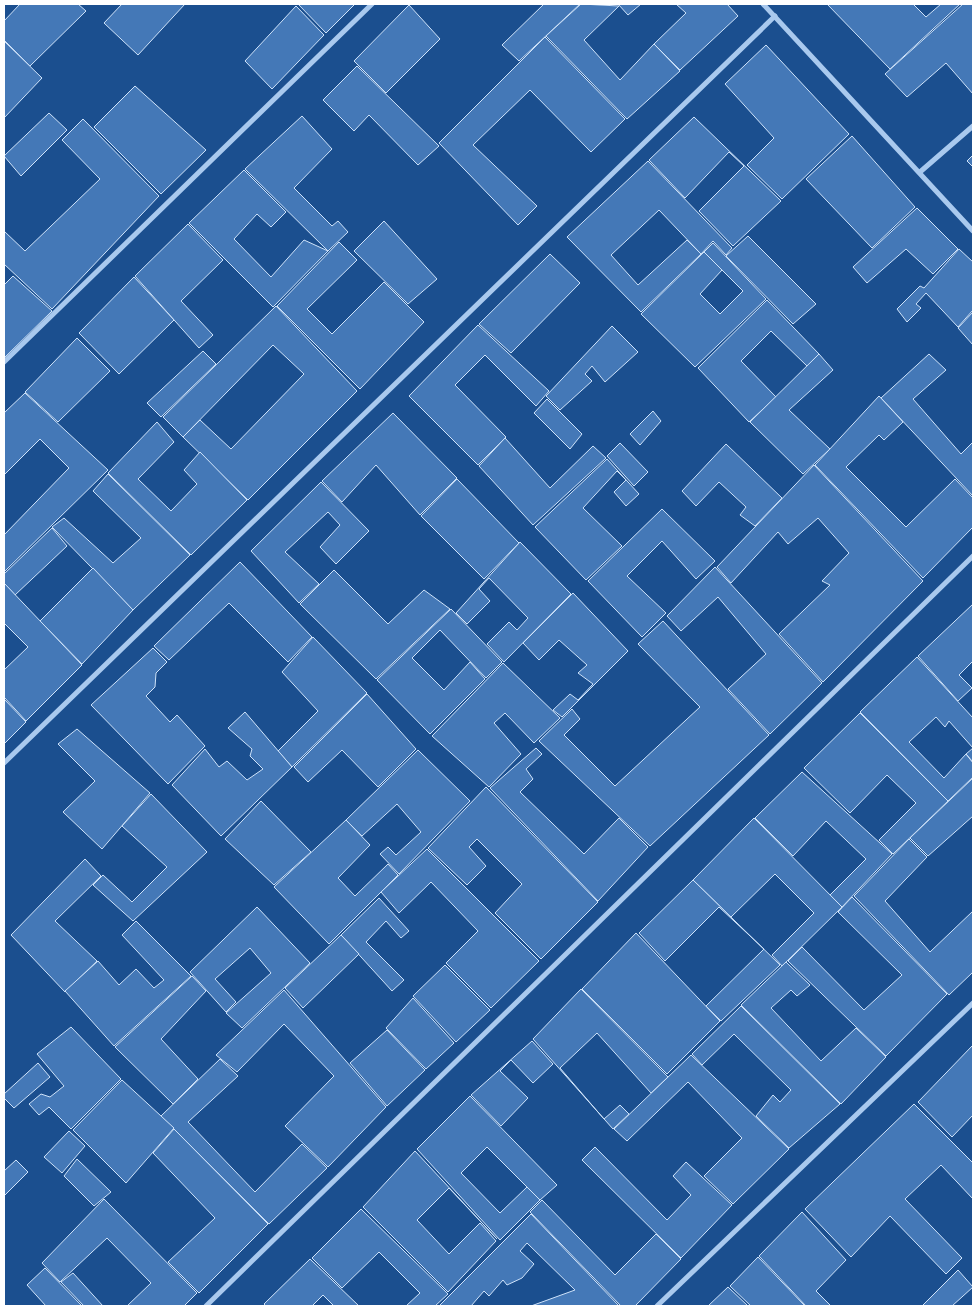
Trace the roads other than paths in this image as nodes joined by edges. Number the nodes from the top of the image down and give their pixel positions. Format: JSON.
{"nodes":[{"id":1,"x":372,"y":4,"type":"edge"},
{"id":2,"x":763,"y":4,"type":"edge"},
{"id":3,"x":775,"y":16,"type":"junction"},
{"id":4,"x":973,"y":126,"type":"edge"},
{"id":5,"x":920,"y":172,"type":"junction"},
{"id":6,"x":973,"y":231,"type":"edge"},
{"id":7,"x":4,"y":362,"type":"edge"},
{"id":8,"x":973,"y":556,"type":"edge"},
{"id":9,"x":4,"y":762,"type":"edge"},
{"id":10,"x":973,"y":1003,"type":"edge"},
{"id":11,"x":206,"y":1306,"type":"edge"},
{"id":12,"x":657,"y":1306,"type":"edge"}],
"edges":[{"from":1,"to":7,"type":"street"},
{"from":2,"to":3,"type":"street"},
{"from":3,"to":5,"type":"street"},
{"from":3,"to":9,"type":"street"},
{"from":4,"to":5,"type":"street"},
{"from":5,"to":6,"type":"street"},
{"from":8,"to":11,"type":"street"},
{"from":10,"to":12,"type":"street"}]}
